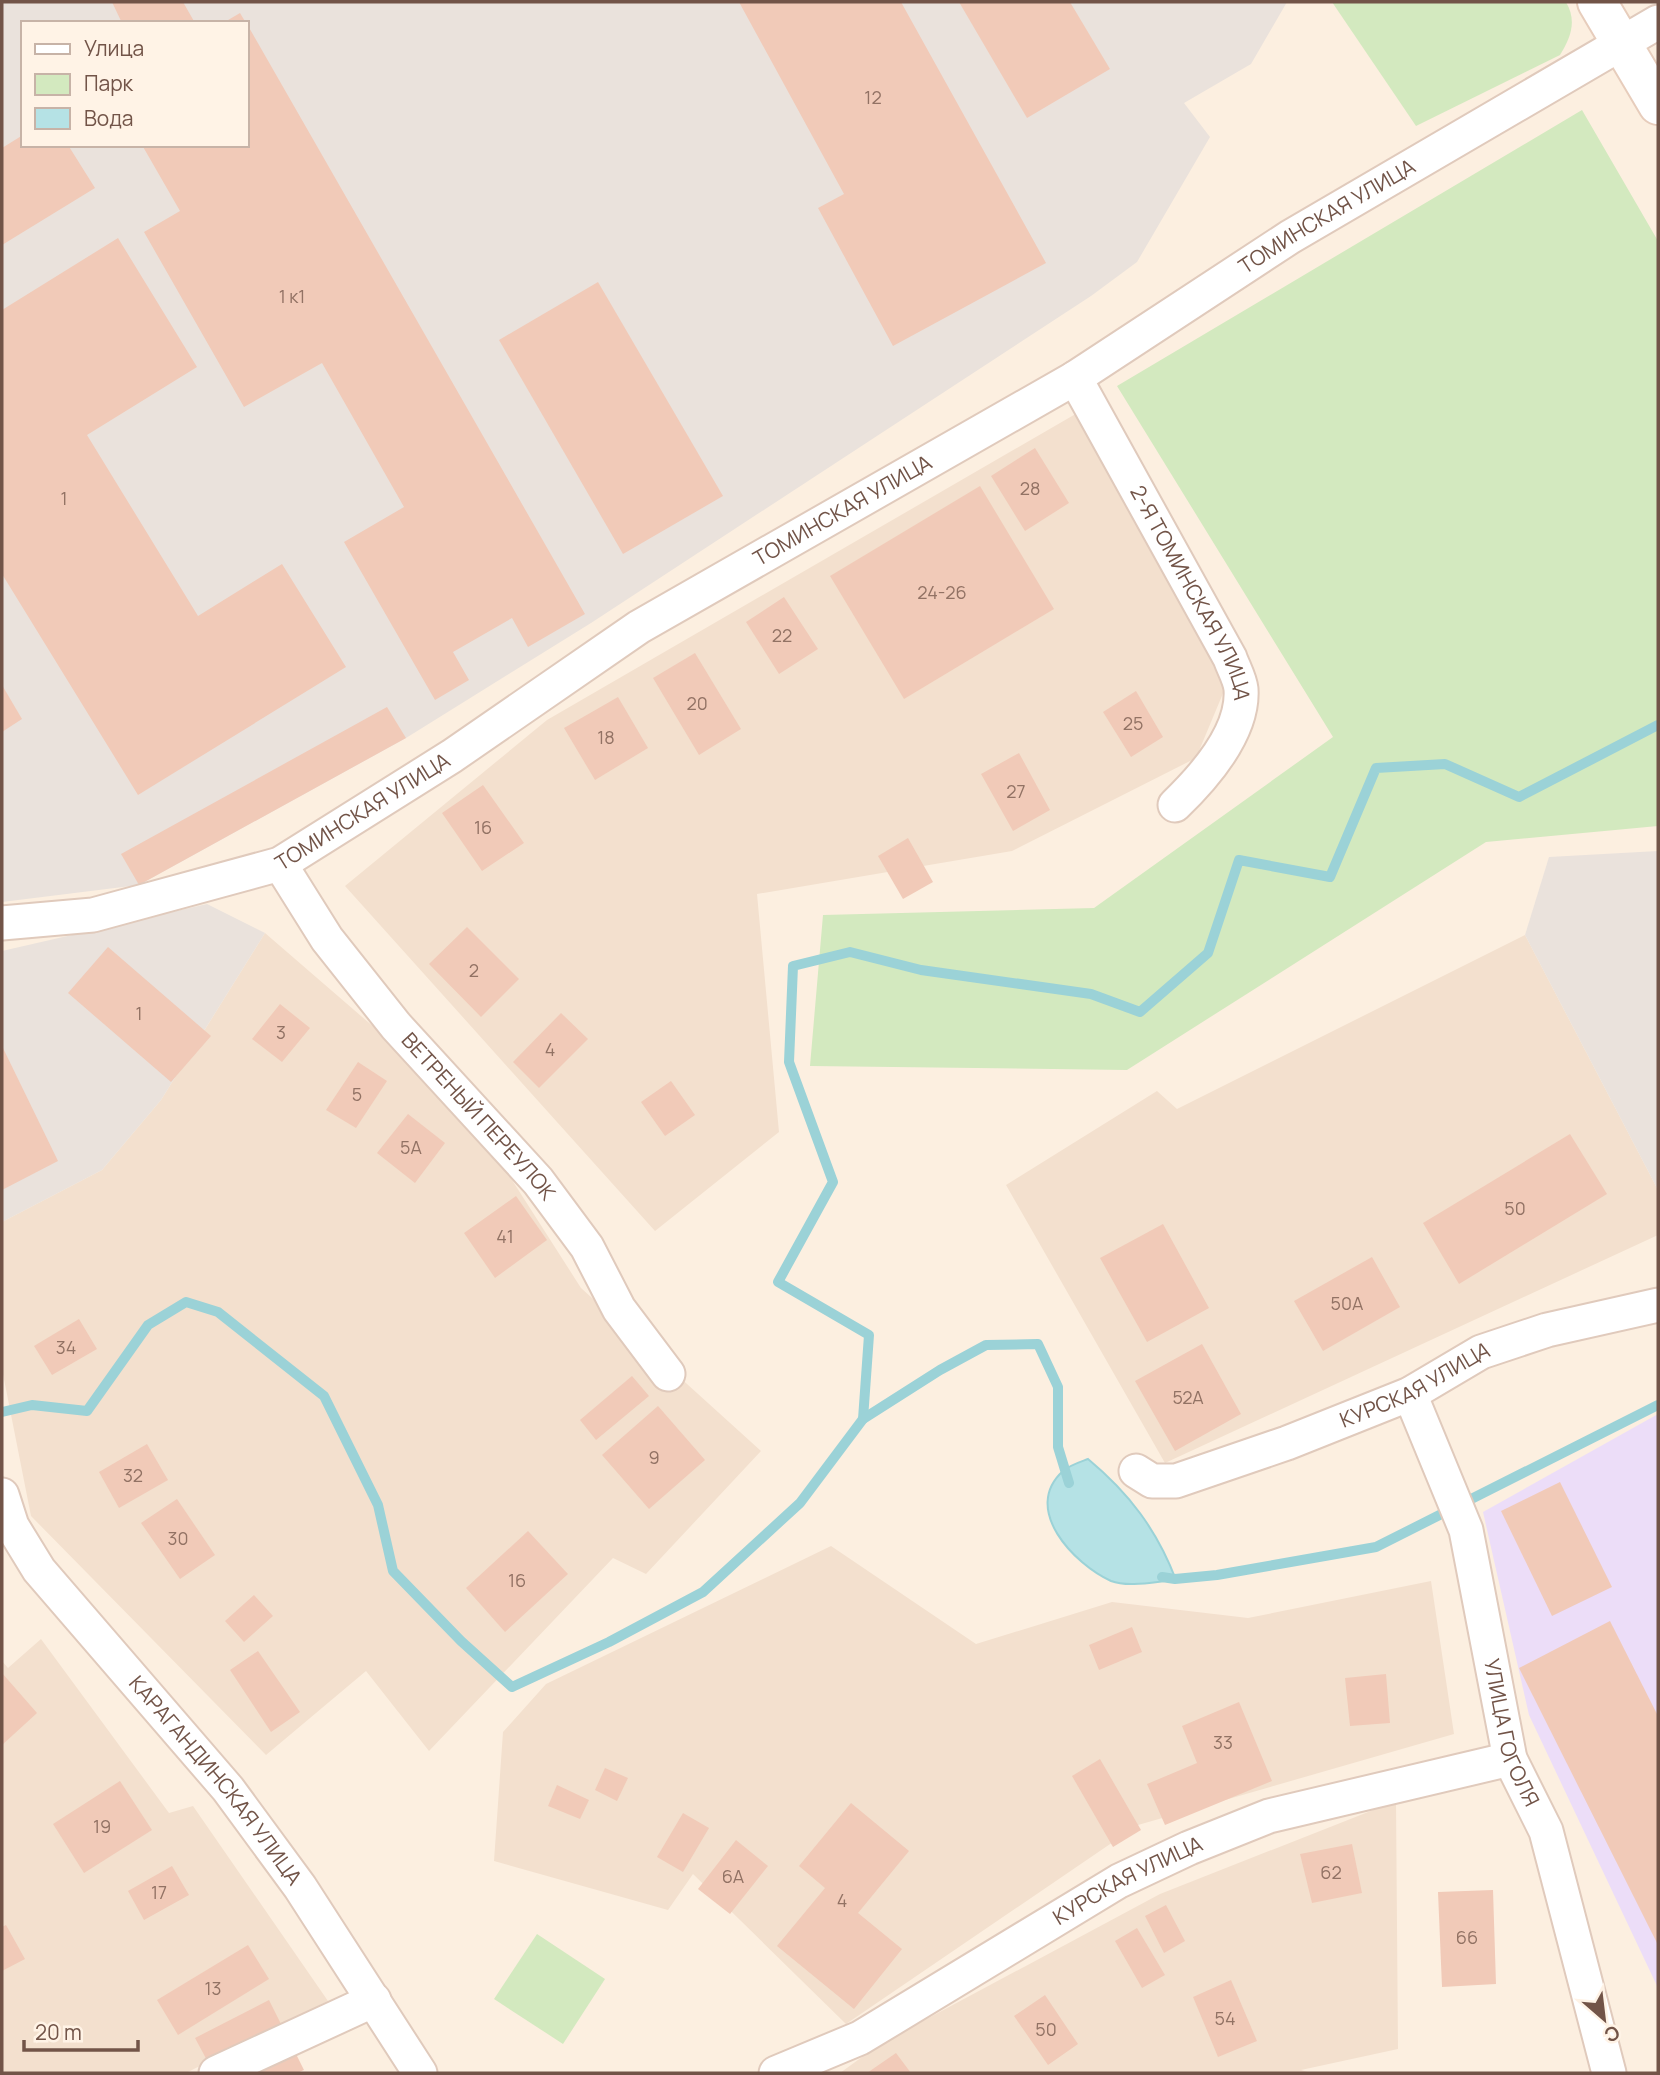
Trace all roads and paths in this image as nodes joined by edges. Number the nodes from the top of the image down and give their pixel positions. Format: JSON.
{"nodes":[{"id":1,"x":1597,"y":2,"type":"edge"},
{"id":2,"x":1658,"y":22,"type":"edge"},
{"id":3,"x":1621,"y":43,"type":"junction"},
{"id":4,"x":1658,"y":105,"type":"edge"},
{"id":5,"x":1075,"y":378,"type":"junction"},
{"id":6,"x":1175,"y":805,"type":"dead end"},
{"id":7,"x":280,"y":864,"type":"junction"},
{"id":8,"x":2,"y":923,"type":"edge"},
{"id":9,"x":1658,"y":1305,"type":"edge"},
{"id":10,"x":668,"y":1374,"type":"dead end"},
{"id":11,"x":1410,"y":1394,"type":"junction"},
{"id":12,"x":1136,"y":1471,"type":"dead end"},
{"id":13,"x":2,"y":1495,"type":"edge"},
{"id":14,"x":1510,"y":1759,"type":"junction"},
{"id":15,"x":374,"y":2000,"type":"junction"},
{"id":16,"x":216,"y":2073,"type":"edge"},
{"id":17,"x":420,"y":2073,"type":"edge"},
{"id":18,"x":776,"y":2073,"type":"edge"},
{"id":19,"x":1609,"y":2073,"type":"edge"}],
"edges":[{"from":1,"to":3,"type":"main road"},
{"from":2,"to":3,"type":"street","name":"ТОМИНСКАЯ УЛИЦА"},
{"from":3,"to":4,"type":"main road"},
{"from":3,"to":5,"type":"street","name":"ТОМИНСКАЯ УЛИЦА"},
{"from":5,"to":6,"type":"street","name":"2-Я ТОМИНСКАЯ УЛИЦА"},
{"from":5,"to":7,"type":"street","name":"ТОМИНСКАЯ УЛИЦА"},
{"from":7,"to":8,"type":"street","name":"ТОМИНСКАЯ УЛИЦА"},
{"from":7,"to":10,"type":"street","name":"ВЕТРЕНЫЙ ПЕРЕУЛОК"},
{"from":9,"to":11,"type":"street","name":"КУРСКАЯ УЛИЦА"},
{"from":11,"to":12,"type":"street","name":"КУРСКАЯ УЛИЦА"},
{"from":11,"to":14,"type":"street","name":"УЛИЦА ГОГОЛЯ"},
{"from":13,"to":15,"type":"street","name":"КАРАГАНДИНСКАЯ УЛИЦА"},
{"from":14,"to":18,"type":"street","name":"КУРСКАЯ УЛИЦА"},
{"from":14,"to":19,"type":"street","name":"УЛИЦА ГОГОЛЯ"},
{"from":15,"to":16,"type":"street"},
{"from":15,"to":17,"type":"street","name":"КАРАГАНДИНСКАЯ УЛИЦА"}]}
